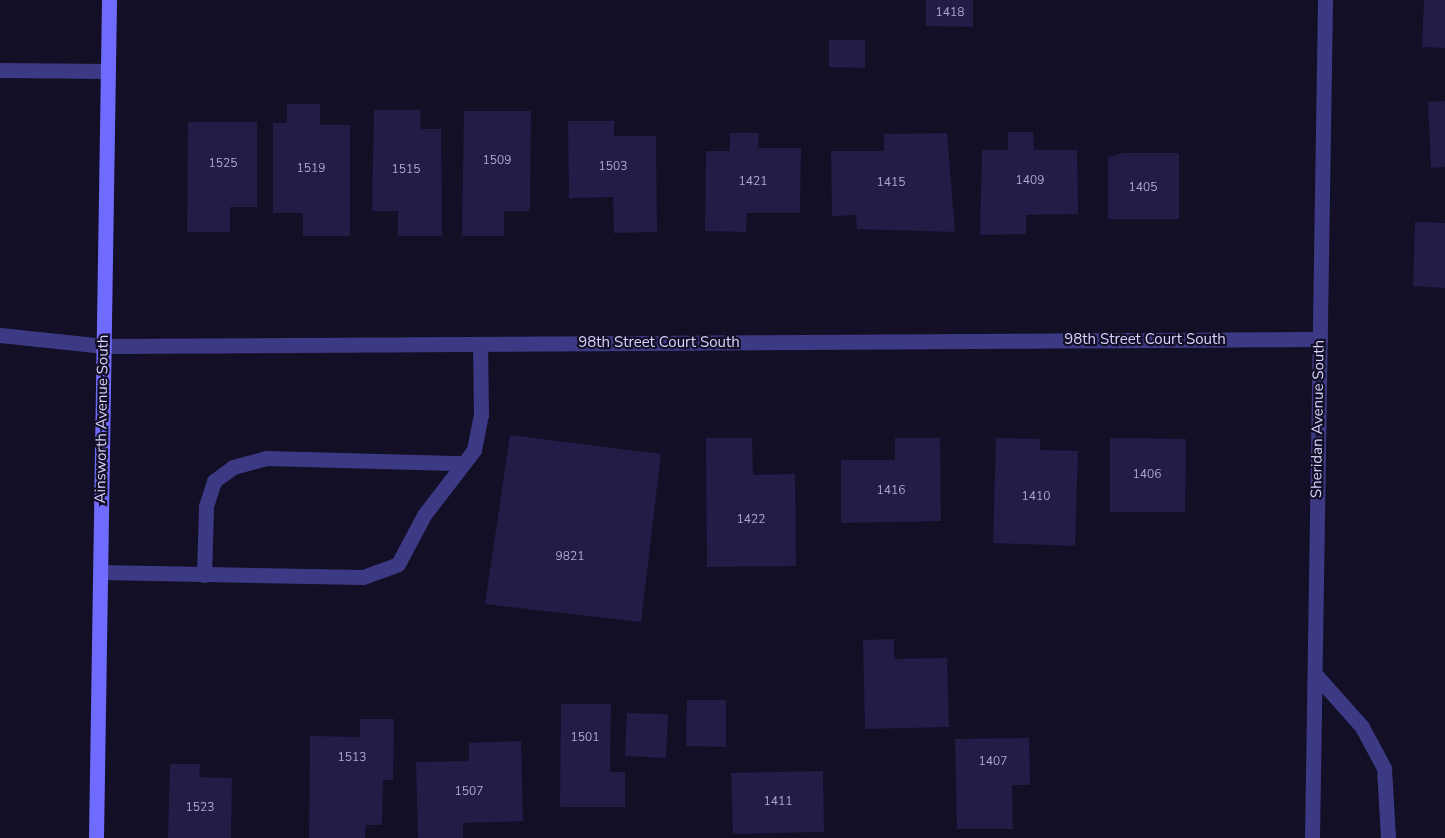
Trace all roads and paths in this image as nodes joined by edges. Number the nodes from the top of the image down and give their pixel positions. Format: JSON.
{"nodes":[{"id":1,"x":109,"y":0,"type":"edge"},
{"id":2,"x":1325,"y":0,"type":"edge"},
{"id":3,"x":0,"y":70,"type":"edge"},
{"id":4,"x":108,"y":71,"type":"junction"},
{"id":5,"x":0,"y":334,"type":"edge"},
{"id":6,"x":1320,"y":339,"type":"junction"},
{"id":7,"x":480,"y":344,"type":"junction"},
{"id":8,"x":104,"y":346,"type":"junction"},
{"id":9,"x":463,"y":463,"type":"junction"},
{"id":10,"x":100,"y":572,"type":"junction"},
{"id":11,"x":204,"y":575,"type":"junction"},
{"id":12,"x":1315,"y":674,"type":"junction"},
{"id":13,"x":96,"y":838,"type":"edge"},
{"id":14,"x":1312,"y":838,"type":"edge"},
{"id":15,"x":1388,"y":838,"type":"edge"}],
"edges":[{"from":1,"to":4,"type":"street","name":"Ainsworth Avenue South"},
{"from":2,"to":6,"type":"street","name":"Sheridan Avenue South"},
{"from":3,"to":4,"type":"street"},
{"from":4,"to":8,"type":"street","name":"Ainsworth Avenue South"},
{"from":5,"to":8,"type":"street","name":"98th Street Court South"},
{"from":6,"to":7,"type":"street","name":"98th Street Court South"},
{"from":6,"to":12,"type":"street","name":"Sheridan Avenue South"},
{"from":7,"to":8,"type":"street","name":"98th Street Court South"},
{"from":7,"to":9,"type":"street"},
{"from":8,"to":10,"type":"street","name":"Ainsworth Avenue South"},
{"from":9,"to":11,"type":"street"},
{"from":9,"to":11,"type":"street"},
{"from":10,"to":11,"type":"street"},
{"from":10,"to":13,"type":"street","name":"Ainsworth Avenue South"},
{"from":12,"to":14,"type":"street","name":"Sheridan Avenue South"},
{"from":12,"to":15,"type":"street"}]}
